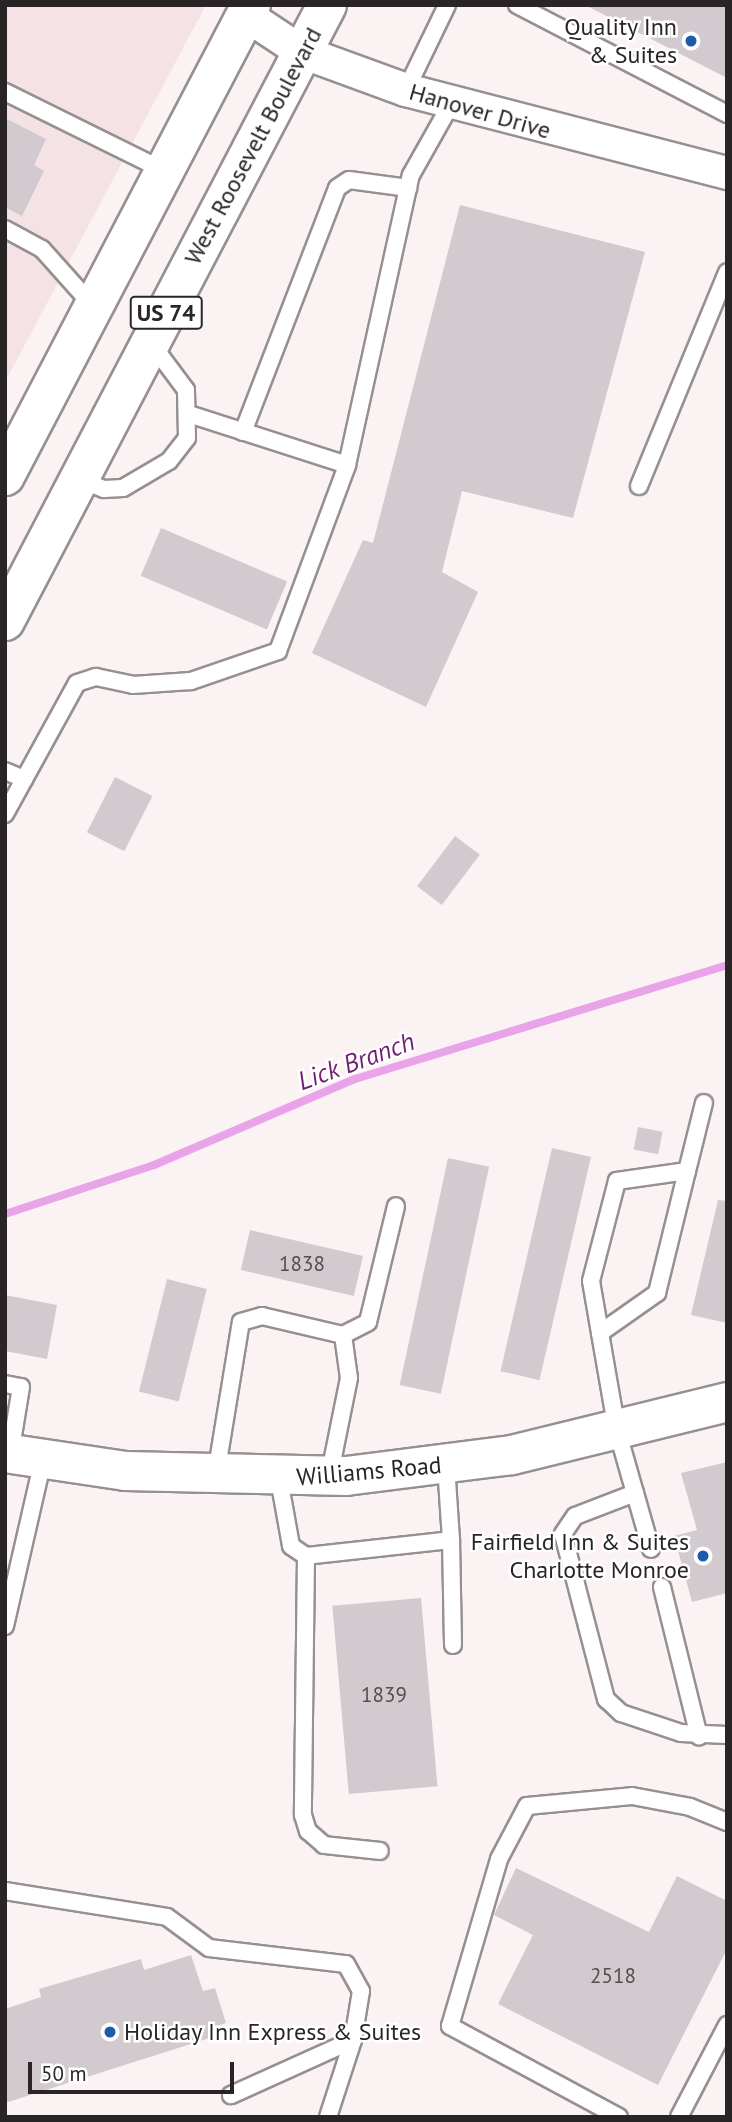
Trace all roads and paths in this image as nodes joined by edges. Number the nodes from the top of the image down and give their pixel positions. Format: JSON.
{"nodes":[{"id":1,"x":327,"y":5,"type":"edge"},
{"id":2,"x":447,"y":5,"type":"edge"},
{"id":3,"x":517,"y":5,"type":"edge"},
{"id":4,"x":241,"y":9,"type":"edge"},
{"id":5,"x":302,"y":52,"type":"junction"},
{"id":6,"x":406,"y":90,"type":"junction"},
{"id":7,"x":5,"y":92,"type":"edge"},
{"id":8,"x":451,"y":104,"type":"junction"},
{"id":9,"x":727,"y":114,"type":"edge"},
{"id":10,"x":165,"y":171,"type":"junction"},
{"id":11,"x":727,"y":173,"type":"edge"},
{"id":12,"x":408,"y":188,"type":"junction"},
{"id":13,"x":5,"y":229,"type":"edge"},
{"id":14,"x":727,"y":272,"type":"edge"},
{"id":15,"x":94,"y":307,"type":"junction"},
{"id":16,"x":150,"y":343,"type":"junction"},
{"id":17,"x":189,"y":414,"type":"junction"},
{"id":18,"x":243,"y":432,"type":"junction"},
{"id":19,"x":347,"y":465,"type":"junction"},
{"id":20,"x":5,"y":476,"type":"edge"},
{"id":21,"x":79,"y":480,"type":"junction"},
{"id":22,"x":639,"y":486,"type":"dead end"},
{"id":23,"x":5,"y":621,"type":"edge"},
{"id":24,"x":5,"y":771,"type":"edge"},
{"id":25,"x":24,"y":779,"type":"junction"},
{"id":26,"x":5,"y":814,"type":"edge"},
{"id":27,"x":704,"y":1103,"type":"dead end"},
{"id":28,"x":687,"y":1171,"type":"junction"},
{"id":29,"x":396,"y":1206,"type":"dead end"},
{"id":30,"x":600,"y":1333,"type":"junction"},
{"id":31,"x":343,"y":1335,"type":"junction"},
{"id":32,"x":5,"y":1384,"type":"edge"},
{"id":33,"x":727,"y":1402,"type":"edge"},
{"id":34,"x":617,"y":1430,"type":"junction"},
{"id":35,"x":20,"y":1456,"type":"edge"},
{"id":36,"x":446,"y":1465,"type":"junction"},
{"id":37,"x":215,"y":1476,"type":"junction"},
{"id":38,"x":329,"y":1477,"type":"junction"},
{"id":39,"x":279,"y":1479,"type":"junction"},
{"id":40,"x":635,"y":1493,"type":"junction"},
{"id":41,"x":451,"y":1540,"type":"junction"},
{"id":42,"x":651,"y":1549,"type":"dead end"},
{"id":43,"x":306,"y":1556,"type":"junction"},
{"id":44,"x":662,"y":1587,"type":"dead end"},
{"id":45,"x":5,"y":1626,"type":"edge"},
{"id":46,"x":453,"y":1645,"type":"dead end"},
{"id":47,"x":699,"y":1735,"type":"junction"},
{"id":48,"x":727,"y":1735,"type":"edge"},
{"id":49,"x":727,"y":1822,"type":"edge"},
{"id":50,"x":380,"y":1851,"type":"dead end"},
{"id":51,"x":5,"y":1891,"type":"edge"},
{"id":52,"x":727,"y":2025,"type":"edge"},
{"id":53,"x":353,"y":2040,"type":"junction"},
{"id":54,"x":231,"y":2095,"type":"dead end"},
{"id":55,"x":328,"y":2117,"type":"edge"},
{"id":56,"x":619,"y":2117,"type":"edge"},
{"id":57,"x":678,"y":2117,"type":"edge"}],
"edges":[{"from":1,"to":5,"type":"main road","name":"West Roosevelt Boulevard","number":"US 74"},
{"from":2,"to":6,"type":"lane"},
{"from":3,"to":9,"type":"lane"},
{"from":4,"to":5,"type":"street","name":"Hanover Drive"},
{"from":4,"to":10,"type":"main road","number":"US 74"},
{"from":5,"to":6,"type":"street","name":"Hanover Drive"},
{"from":5,"to":16,"type":"main road","name":"West Roosevelt Boulevard","number":"US 74"},
{"from":6,"to":8,"type":"street","name":"Hanover Drive"},
{"from":7,"to":10,"type":"lane"},
{"from":8,"to":11,"type":"street","name":"Hanover Drive"},
{"from":8,"to":12,"type":"lane"},
{"from":10,"to":15,"type":"main road","number":"US 74"},
{"from":12,"to":18,"type":"lane"},
{"from":12,"to":19,"type":"lane"},
{"from":13,"to":15,"type":"lane"},
{"from":14,"to":22,"type":"lane"},
{"from":15,"to":20,"type":"main road","number":"US 74"},
{"from":16,"to":17,"type":"lane"},
{"from":16,"to":21,"type":"main road","name":"West Roosevelt Boulevard","number":"US 74"},
{"from":17,"to":18,"type":"lane"},
{"from":17,"to":21,"type":"lane"},
{"from":18,"to":19,"type":"lane"},
{"from":19,"to":25,"type":"lane"},
{"from":21,"to":23,"type":"main road","name":"West Roosevelt Boulevard","number":"US 74"},
{"from":24,"to":25,"type":"lane"},
{"from":25,"to":26,"type":"lane"},
{"from":27,"to":28,"type":"lane"},
{"from":28,"to":30,"type":"lane"},
{"from":28,"to":30,"type":"lane"},
{"from":29,"to":31,"type":"lane"},
{"from":30,"to":34,"type":"lane"},
{"from":31,"to":37,"type":"lane"},
{"from":31,"to":38,"type":"lane"},
{"from":32,"to":35,"type":"lane"},
{"from":33,"to":34,"type":"main road","name":"Williams Road"},
{"from":34,"to":36,"type":"main road","name":"Williams Road"},
{"from":34,"to":40,"type":"lane"},
{"from":35,"to":37,"type":"main road","name":"Williams Road"},
{"from":35,"to":45,"type":"lane"},
{"from":36,"to":38,"type":"main road","name":"Williams Road"},
{"from":36,"to":41,"type":"lane"},
{"from":37,"to":39,"type":"main road","name":"Williams Road"},
{"from":38,"to":39,"type":"main road","name":"Williams Road"},
{"from":39,"to":43,"type":"lane"},
{"from":40,"to":42,"type":"lane"},
{"from":40,"to":47,"type":"lane"},
{"from":41,"to":43,"type":"lane"},
{"from":41,"to":46,"type":"lane"},
{"from":43,"to":50,"type":"lane"},
{"from":44,"to":47,"type":"lane"},
{"from":47,"to":48,"type":"lane"},
{"from":49,"to":56,"type":"lane"},
{"from":51,"to":53,"type":"lane"},
{"from":52,"to":57,"type":"lane"},
{"from":53,"to":54,"type":"lane"},
{"from":53,"to":55,"type":"lane"}]}
